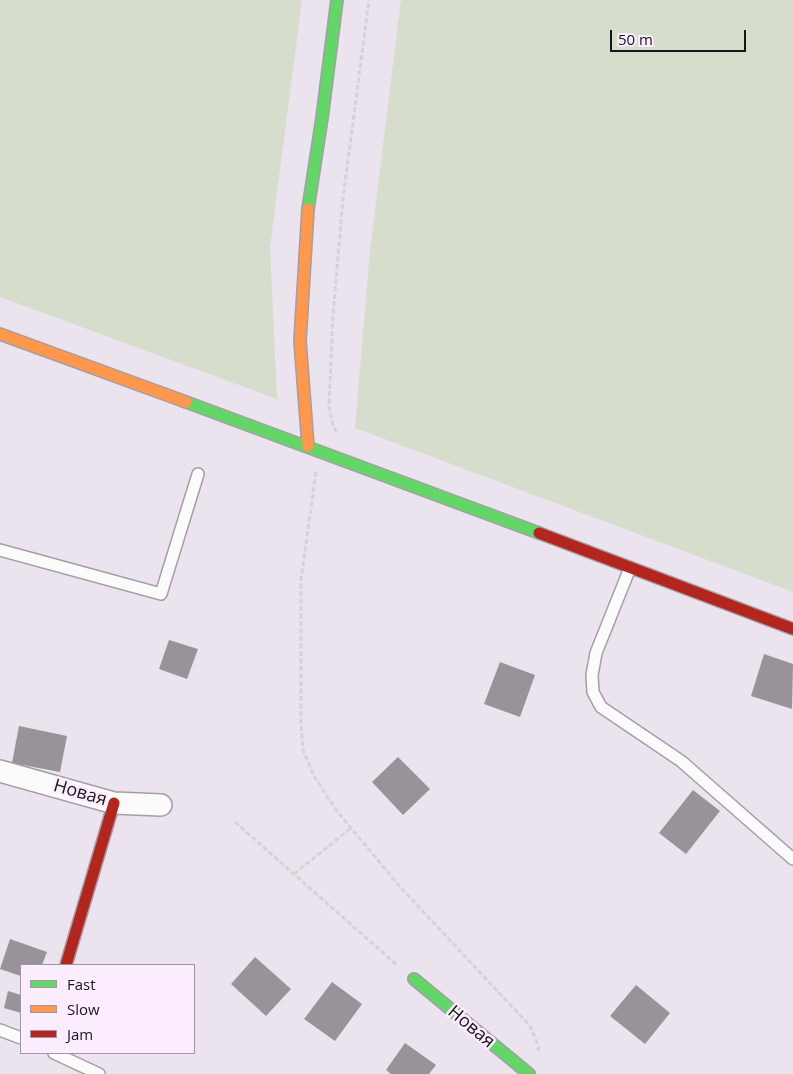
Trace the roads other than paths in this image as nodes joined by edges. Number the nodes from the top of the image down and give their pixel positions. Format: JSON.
{"nodes":[{"id":1,"x":337,"y":0,"type":"edge"},
{"id":2,"x":0,"y":334,"type":"edge"},
{"id":3,"x":314,"y":448,"type":"junction"},
{"id":4,"x":198,"y":474,"type":"dead end"},
{"id":5,"x":0,"y":550,"type":"edge"},
{"id":6,"x":630,"y":568,"type":"junction"},
{"id":7,"x":793,"y":629,"type":"edge"},
{"id":8,"x":0,"y":771,"type":"edge"},
{"id":9,"x":114,"y":803,"type":"junction"},
{"id":10,"x":161,"y":805,"type":"dead end"},
{"id":11,"x":793,"y":859,"type":"edge"},
{"id":12,"x":66,"y":964,"type":"edge"},
{"id":13,"x":414,"y":979,"type":"road end"},
{"id":14,"x":0,"y":1030,"type":"edge"},
{"id":15,"x":20,"y":1038,"type":"edge"},
{"id":16,"x":56,"y":1054,"type":"edge"},
{"id":17,"x":527,"y":1072,"type":"edge"},
{"id":18,"x":99,"y":1074,"type":"edge"}],
"edges":[{"from":1,"to":3,"type":"street"},
{"from":2,"to":3,"type":"street"},
{"from":3,"to":6,"type":"street"},
{"from":4,"to":5,"type":"lane"},
{"from":6,"to":7,"type":"street"},
{"from":6,"to":11,"type":"lane"},
{"from":8,"to":9,"type":"street","name":"Новая"},
{"from":9,"to":10,"type":"street","name":"Новая"},
{"from":9,"to":12,"type":"street"},
{"from":13,"to":17,"type":"street","name":"Новая"},
{"from":14,"to":15,"type":"lane"},
{"from":16,"to":18,"type":"lane"}]}
